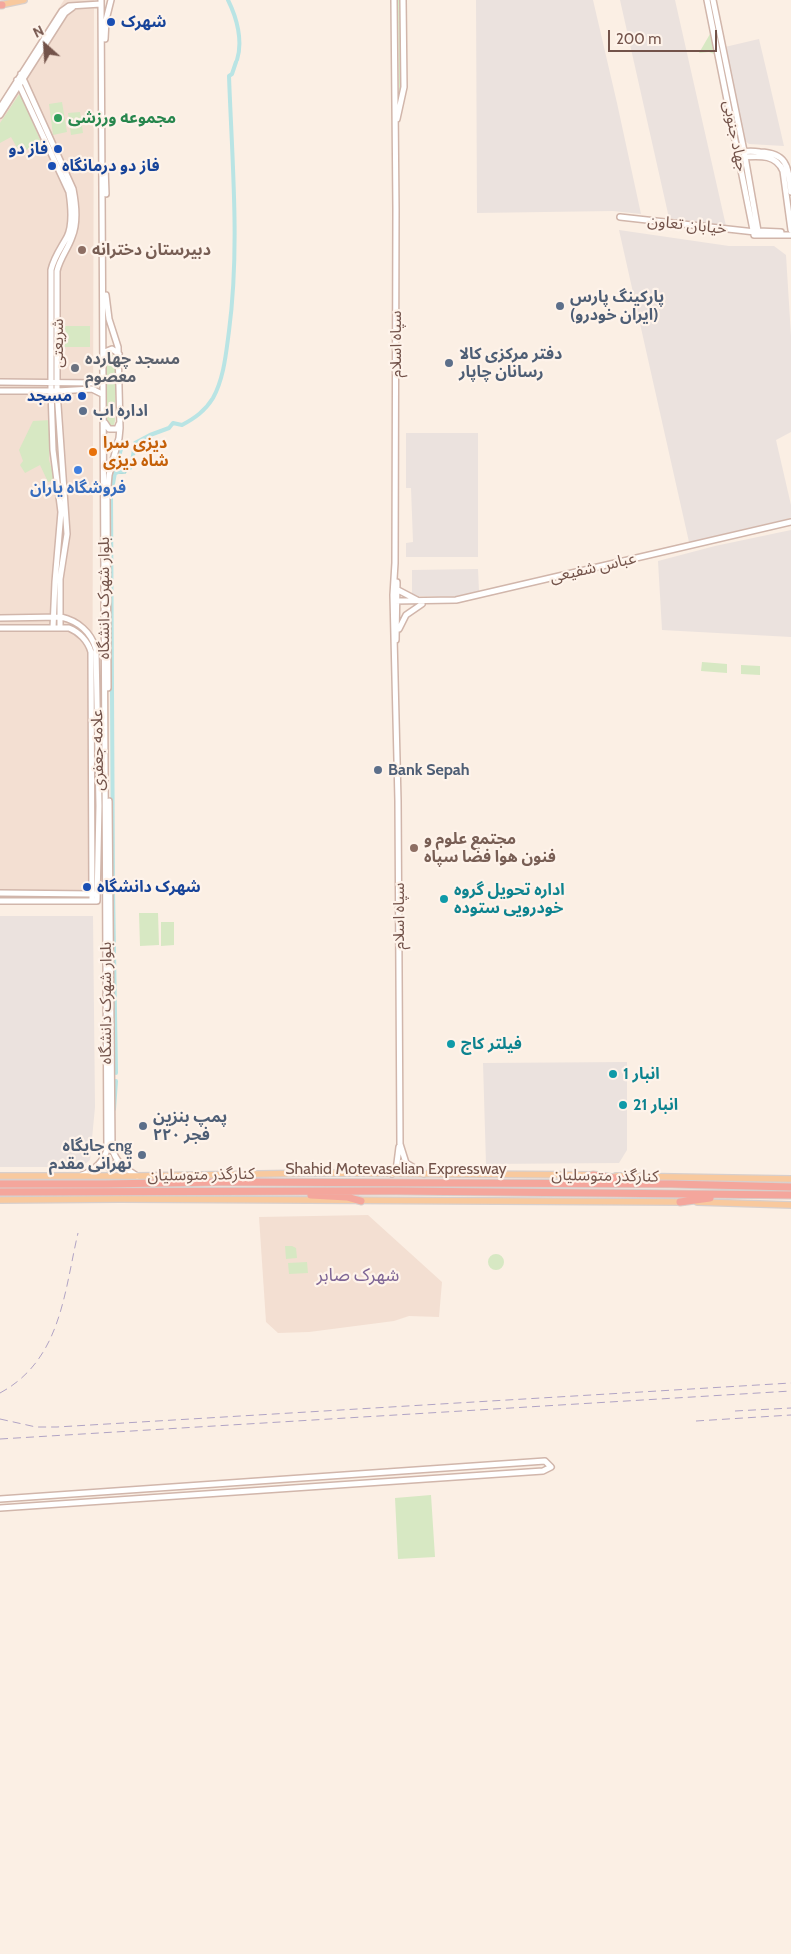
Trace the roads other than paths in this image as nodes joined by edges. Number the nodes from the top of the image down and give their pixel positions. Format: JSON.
{"nodes":[{"id":1,"x":24,"y":0,"type":"edge"},
{"id":2,"x":111,"y":0,"type":"edge"},
{"id":3,"x":394,"y":0,"type":"edge"},
{"id":4,"x":404,"y":0,"type":"edge"},
{"id":5,"x":707,"y":0,"type":"edge"},
{"id":6,"x":713,"y":0,"type":"edge"},
{"id":7,"x":101,"y":2,"type":"edge"},
{"id":8,"x":1,"y":5,"type":"edge"},
{"id":9,"x":110,"y":9,"type":"junction"},
{"id":10,"x":101,"y":10,"type":"junction"},
{"id":11,"x":20,"y":79,"type":"junction"},
{"id":12,"x":0,"y":108,"type":"edge"},
{"id":13,"x":0,"y":115,"type":"edge"},
{"id":14,"x":395,"y":125,"type":"junction"},
{"id":15,"x":742,"y":155,"type":"junction"},
{"id":16,"x":791,"y":192,"type":"edge"},
{"id":17,"x":620,"y":217,"type":"dead end"},
{"id":18,"x":756,"y":232,"type":"junction"},
{"id":19,"x":791,"y":232,"type":"edge"},
{"id":20,"x":119,"y":354,"type":"junction"},
{"id":21,"x":103,"y":359,"type":"junction"},
{"id":22,"x":102,"y":378,"type":"junction"},
{"id":23,"x":0,"y":382,"type":"edge"},
{"id":24,"x":50,"y":382,"type":"junction"},
{"id":25,"x":58,"y":382,"type":"junction"},
{"id":26,"x":0,"y":391,"type":"edge"},
{"id":27,"x":50,"y":391,"type":"junction"},
{"id":28,"x":57,"y":391,"type":"junction"},
{"id":29,"x":102,"y":394,"type":"junction"},
{"id":30,"x":104,"y":418,"type":"junction"},
{"id":31,"x":120,"y":421,"type":"junction"},
{"id":32,"x":53,"y":450,"type":"junction"},
{"id":33,"x":61,"y":450,"type":"junction"},
{"id":34,"x":791,"y":524,"type":"edge"},
{"id":35,"x":395,"y":563,"type":"junction"},
{"id":36,"x":398,"y":590,"type":"junction"},
{"id":37,"x":422,"y":603,"type":"junction"},
{"id":38,"x":396,"y":604,"type":"junction"},
{"id":39,"x":0,"y":618,"type":"edge"},
{"id":40,"x":54,"y":618,"type":"junction"},
{"id":41,"x":61,"y":618,"type":"junction"},
{"id":42,"x":0,"y":628,"type":"edge"},
{"id":43,"x":54,"y":628,"type":"junction"},
{"id":44,"x":60,"y":628,"type":"junction"},
{"id":45,"x":398,"y":632,"type":"junction"},
{"id":46,"x":396,"y":646,"type":"junction"},
{"id":47,"x":0,"y":893,"type":"edge"},
{"id":48,"x":95,"y":894,"type":"junction"},
{"id":49,"x":0,"y":901,"type":"edge"},
{"id":50,"x":109,"y":1078,"type":"junction"},
{"id":51,"x":400,"y":1144,"type":"junction"},
{"id":52,"x":105,"y":1158,"type":"junction"},
{"id":53,"x":116,"y":1160,"type":"junction"},
{"id":54,"x":392,"y":1174,"type":"junction"},
{"id":55,"x":424,"y":1174,"type":"junction"},
{"id":56,"x":593,"y":1175,"type":"junction"},
{"id":57,"x":77,"y":1176,"type":"junction"},
{"id":58,"x":136,"y":1176,"type":"junction"},
{"id":59,"x":0,"y":1177,"type":"edge"},
{"id":60,"x":791,"y":1179,"type":"edge"},
{"id":61,"x":0,"y":1184,"type":"edge"},
{"id":62,"x":671,"y":1184,"type":"junction"},
{"id":63,"x":791,"y":1187,"type":"edge"},
{"id":64,"x":276,"y":1191,"type":"junction"},
{"id":65,"x":0,"y":1192,"type":"edge"},
{"id":66,"x":740,"y":1195,"type":"junction"},
{"id":67,"x":791,"y":1195,"type":"edge"},
{"id":68,"x":0,"y":1200,"type":"edge"},
{"id":69,"x":360,"y":1200,"type":"junction"},
{"id":70,"x":680,"y":1202,"type":"junction"},
{"id":71,"x":789,"y":1204,"type":"edge"},
{"id":72,"x":446,"y":1468,"type":"junction"},
{"id":73,"x":447,"y":1478,"type":"junction"},
{"id":74,"x":236,"y":1482,"type":"junction"},
{"id":75,"x":237,"y":1492,"type":"junction"},
{"id":76,"x":0,"y":1499,"type":"edge"},
{"id":77,"x":0,"y":1508,"type":"edge"}],
"edges":[{"from":1,"to":8,"type":"main road"},
{"from":2,"to":9,"type":"street","name":"بلوار شهرک دانشگاه"},
{"from":3,"to":14,"type":"street","name":"سپاه اسلام"},
{"from":4,"to":14,"type":"street","name":"سپاه اسلام"},
{"from":5,"to":15,"type":"street","name":"جهاد جنوبی"},
{"from":6,"to":15,"type":"street","name":"جهاد جنوبی"},
{"from":7,"to":10,"type":"street","name":"بلوار شهرک دانشگاه"},
{"from":7,"to":11,"type":"street"},
{"from":9,"to":10,"type":"street"},
{"from":9,"to":20,"type":"street","name":"بلوار شهرک دانشگاه"},
{"from":10,"to":21,"type":"street","name":"بلوار شهرک دانشگاه"},
{"from":11,"to":12,"type":"street"},
{"from":11,"to":13,"type":"street"},
{"from":11,"to":24,"type":"street","name":"شریعتی"},
{"from":11,"to":25,"type":"street","name":"شریعتی"},
{"from":14,"to":35,"type":"street","name":"سپاه اسلام"},
{"from":15,"to":16,"type":"street","name":"جهاد جنوبی"},
{"from":15,"to":18,"type":"street","name":"جهاد جنوبی"},
{"from":15,"to":19,"type":"street","name":"جهاد جنوبی"},
{"from":17,"to":18,"type":"street","name":"خیابان تعاون"},
{"from":18,"to":19,"type":"street","name":"جهاد جنوبی"},
{"from":20,"to":21,"type":"street"},
{"from":20,"to":31,"type":"street","name":"بلوار شهرک دانشگاه"},
{"from":21,"to":22,"type":"street","name":"بلوار شهرک دانشگاه"},
{"from":22,"to":25,"type":"street"},
{"from":22,"to":29,"type":"street","name":"بلوار شهرک دانشگاه"},
{"from":23,"to":24,"type":"street"},
{"from":24,"to":25,"type":"street"},
{"from":24,"to":27,"type":"street","name":"شریعتی"},
{"from":25,"to":28,"type":"street","name":"شریعتی"},
{"from":26,"to":27,"type":"street"},
{"from":27,"to":28,"type":"street"},
{"from":27,"to":32,"type":"street","name":"شریعتی"},
{"from":28,"to":29,"type":"street"},
{"from":28,"to":33,"type":"street","name":"شریعتی"},
{"from":29,"to":30,"type":"street","name":"بلوار شهرک دانشگاه"},
{"from":30,"to":31,"type":"street"},
{"from":30,"to":50,"type":"street","name":"بلوار شهرک دانشگاه"},
{"from":31,"to":50,"type":"street","name":"بلوار شهرک دانشگاه"},
{"from":32,"to":33,"type":"street"},
{"from":32,"to":40,"type":"street","name":"شریعتی"},
{"from":33,"to":41,"type":"street","name":"شریعتی"},
{"from":34,"to":37,"type":"street","name":"عباس شفیعی"},
{"from":35,"to":36,"type":"street","name":"سپاه اسلام"},
{"from":35,"to":38,"type":"street","name":"سپاه اسلام"},
{"from":36,"to":37,"type":"street"},
{"from":36,"to":38,"type":"street","name":"سپاه اسلام"},
{"from":37,"to":38,"type":"street","name":"عباس شفیعی"},
{"from":37,"to":45,"type":"street"},
{"from":38,"to":45,"type":"street","name":"سپاه اسلام"},
{"from":38,"to":46,"type":"street","name":"سپاه اسلام"},
{"from":39,"to":40,"type":"street"},
{"from":40,"to":41,"type":"street"},
{"from":40,"to":43,"type":"street","name":"شریعتی"},
{"from":41,"to":44,"type":"street","name":"شریعتی"},
{"from":41,"to":48,"type":"street","name":"علامه جعفری"},
{"from":42,"to":43,"type":"street"},
{"from":43,"to":44,"type":"street"},
{"from":44,"to":48,"type":"street","name":"علامه جعفری"},
{"from":45,"to":46,"type":"street","name":"سپاه اسلام"},
{"from":46,"to":51,"type":"street","name":"سپاه اسلام"},
{"from":47,"to":48,"type":"street"},
{"from":48,"to":49,"type":"street","name":"علامه جعفری"},
{"from":50,"to":52,"type":"street","name":"بلوار شهرک دانشگاه"},
{"from":50,"to":53,"type":"street","name":"بلوار شهرک دانشگاه"},
{"from":51,"to":54,"type":"street"},
{"from":51,"to":55,"type":"street","name":"سپاه اسلام"},
{"from":52,"to":53,"type":"street"},
{"from":52,"to":57,"type":"street"},
{"from":53,"to":58,"type":"street"},
{"from":54,"to":55,"type":"main road","name":"کنارگذر متوسلیان"},
{"from":54,"to":58,"type":"main road","name":"کنارگذر متوسلیان"},
{"from":55,"to":56,"type":"main road","name":"کنارگذر متوسلیان"},
{"from":56,"to":60,"type":"main road","name":"کنارگذر متوسلیان"},
{"from":56,"to":62,"type":"highway"},
{"from":57,"to":58,"type":"main road","name":"کنارگذر متوسلیان"},
{"from":57,"to":59,"type":"main road","name":"کنارگذر متوسلیان"},
{"from":61,"to":62,"type":"highway","name":"Shahid Motevaselian Expressway"},
{"from":62,"to":63,"type":"highway","name":"Shahid Motevaselian Expressway"},
{"from":64,"to":65,"type":"highway","name":"Shahid Motevaselian Expressway"},
{"from":64,"to":66,"type":"highway","name":"Shahid Motevaselian Expressway"},
{"from":64,"to":69,"type":"highway"},
{"from":66,"to":67,"type":"highway","name":"Shahid Motevaselian Expressway"},
{"from":66,"to":70,"type":"highway"},
{"from":68,"to":69,"type":"main road","name":"کنارگذر متوسلیان"},
{"from":69,"to":70,"type":"main road","name":"کنارگذر متوسلیان"},
{"from":70,"to":71,"type":"main road","name":"کنارگذر متوسلیان"},
{"from":72,"to":73,"type":"street"},
{"from":72,"to":73,"type":"street"},
{"from":72,"to":74,"type":"street"},
{"from":73,"to":75,"type":"street"},
{"from":74,"to":75,"type":"street"},
{"from":74,"to":76,"type":"street"},
{"from":75,"to":77,"type":"street"}]}
